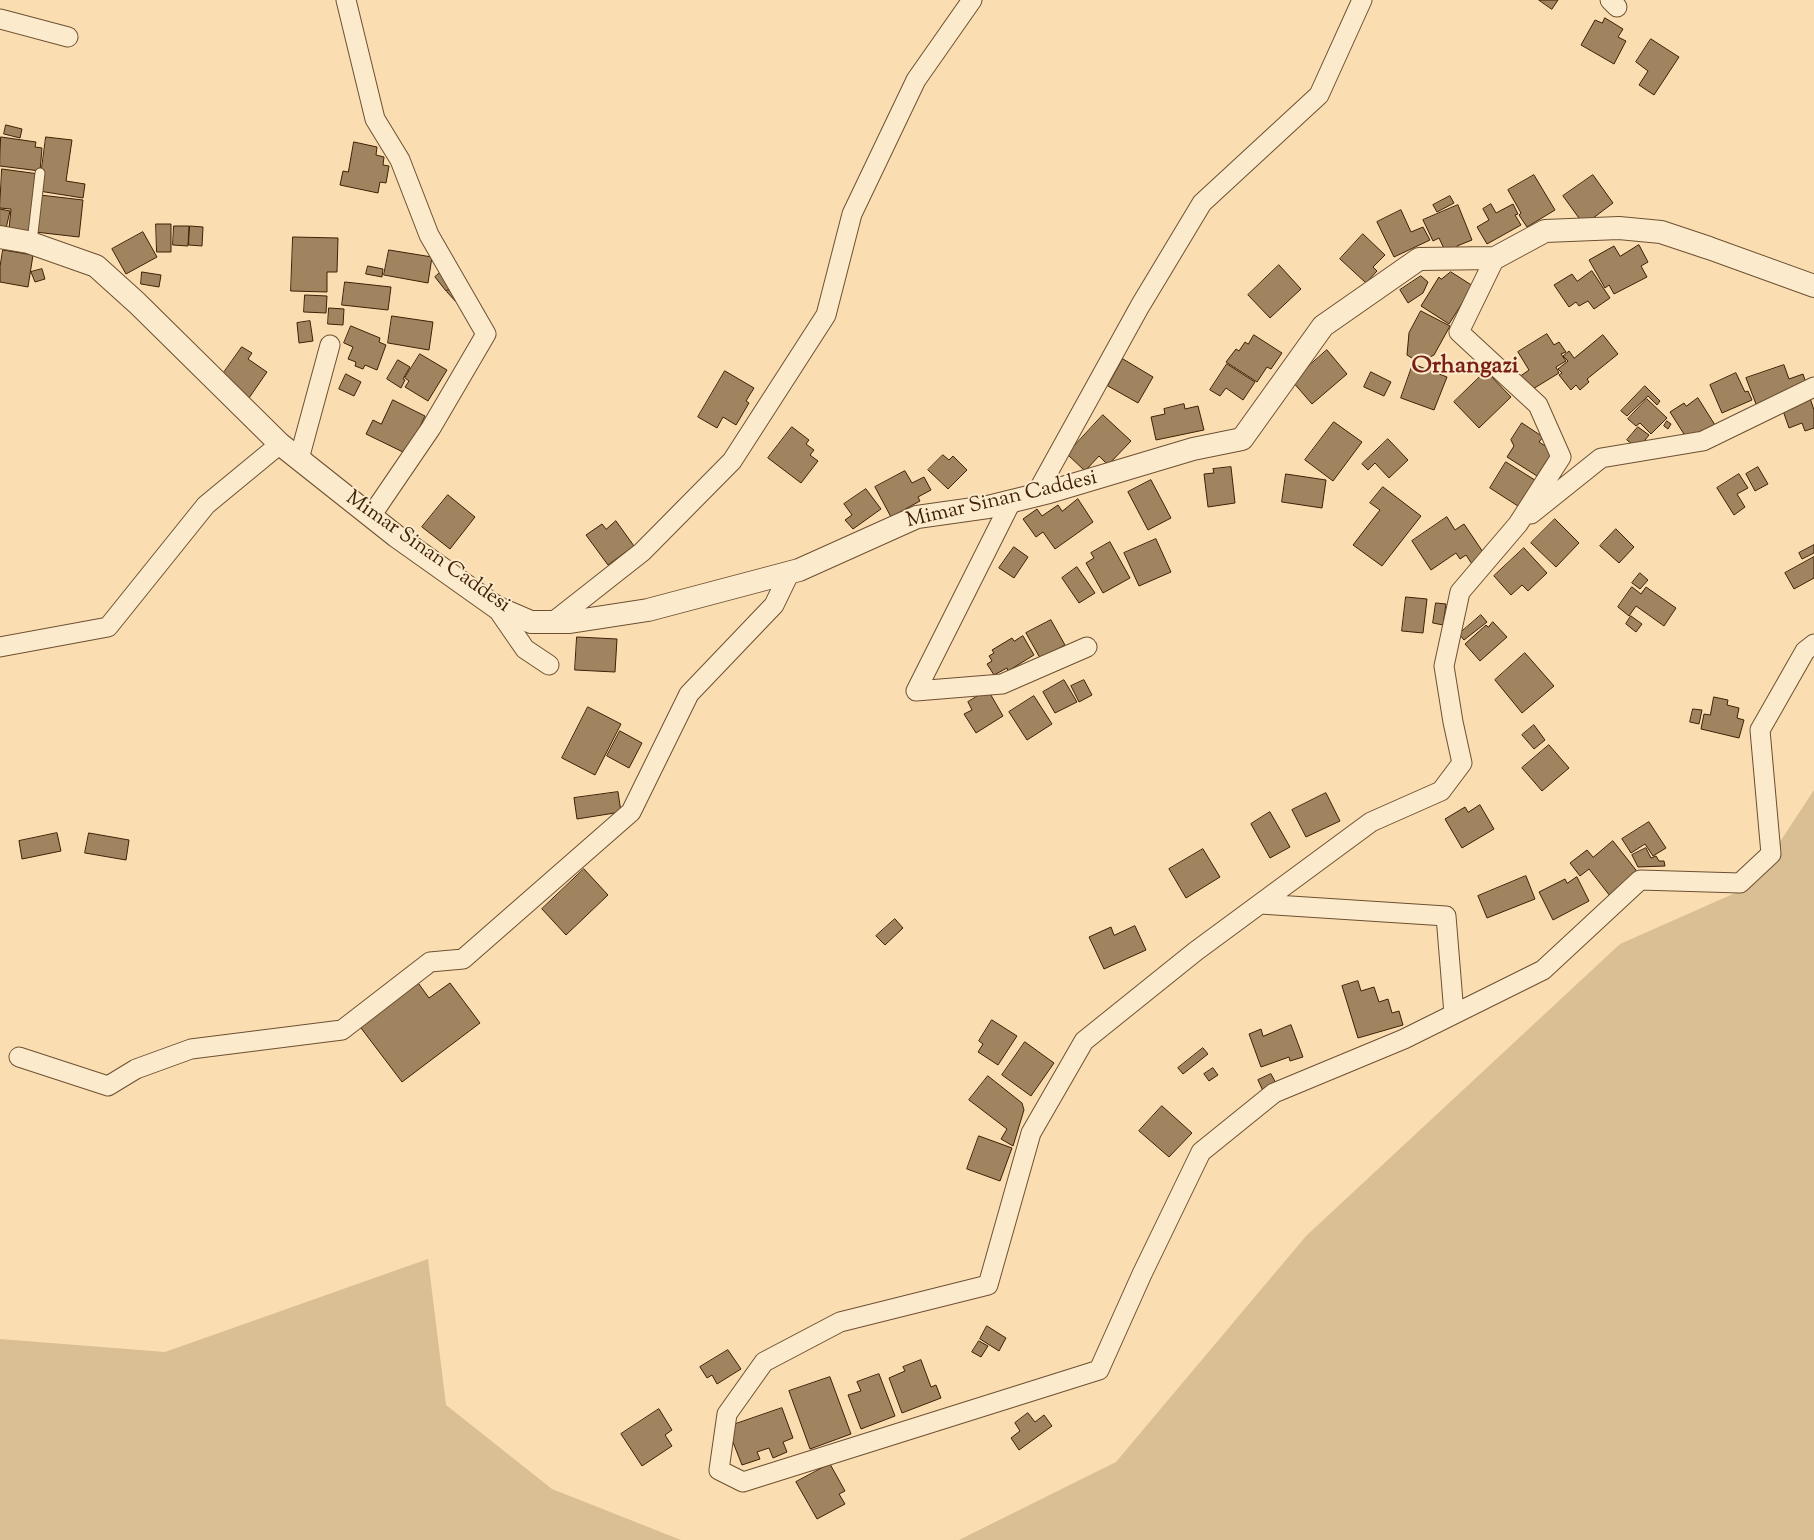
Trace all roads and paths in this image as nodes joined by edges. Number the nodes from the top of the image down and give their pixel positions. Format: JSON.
{"nodes":[{"id":1,"x":346,"y":0,"type":"edge"},
{"id":2,"x":972,"y":0,"type":"edge"},
{"id":3,"x":1362,"y":0,"type":"edge"},
{"id":4,"x":0,"y":19,"type":"edge"},
{"id":5,"x":68,"y":37,"type":"dead end"},
{"id":6,"x":40,"y":173,"type":"dead end"},
{"id":7,"x":0,"y":237,"type":"edge"},
{"id":8,"x":32,"y":244,"type":"junction"},
{"id":9,"x":1495,"y":258,"type":"junction"},
{"id":10,"x":1814,"y":286,"type":"edge"},
{"id":11,"x":330,"y":345,"type":"dead end"},
{"id":12,"x":1814,"y":387,"type":"edge"},
{"id":13,"x":280,"y":444,"type":"junction"},
{"id":14,"x":299,"y":459,"type":"junction"},
{"id":15,"x":1035,"y":496,"type":"junction"},
{"id":16,"x":1011,"y":502,"type":"junction"},
{"id":17,"x":371,"y":516,"type":"junction"},
{"id":18,"x":1518,"y":524,"type":"junction"},
{"id":19,"x":790,"y":572,"type":"junction"},
{"id":20,"x":496,"y":608,"type":"junction"},
{"id":21,"x":554,"y":622,"type":"junction"},
{"id":22,"x":1814,"y":644,"type":"edge"},
{"id":23,"x":0,"y":646,"type":"edge"},
{"id":24,"x":1087,"y":646,"type":"dead end"},
{"id":25,"x":549,"y":665,"type":"dead end"},
{"id":26,"x":1260,"y":904,"type":"junction"},
{"id":27,"x":1454,"y":1014,"type":"junction"},
{"id":28,"x":19,"y":1057,"type":"dead end"}],
"edges":[{"from":1,"to":17,"type":"street"},
{"from":2,"to":21,"type":"street"},
{"from":3,"to":15,"type":"street"},
{"from":4,"to":5,"type":"street"},
{"from":6,"to":8,"type":"lane"},
{"from":7,"to":8,"type":"street","name":"Mimar Sinan Caddesi"},
{"from":8,"to":13,"type":"street","name":"Mimar Sinan Caddesi"},
{"from":9,"to":10,"type":"street","name":"Mimar Sinan Caddesi"},
{"from":9,"to":15,"type":"street","name":"Mimar Sinan Caddesi"},
{"from":9,"to":18,"type":"street"},
{"from":11,"to":14,"type":"street"},
{"from":12,"to":18,"type":"street"},
{"from":13,"to":14,"type":"street","name":"Mimar Sinan Caddesi"},
{"from":13,"to":23,"type":"street"},
{"from":14,"to":17,"type":"street","name":"Mimar Sinan Caddesi"},
{"from":15,"to":16,"type":"street","name":"Mimar Sinan Caddesi"},
{"from":16,"to":19,"type":"street","name":"Mimar Sinan Caddesi"},
{"from":16,"to":24,"type":"street"},
{"from":17,"to":20,"type":"street","name":"Mimar Sinan Caddesi"},
{"from":18,"to":26,"type":"street"},
{"from":19,"to":21,"type":"street","name":"Mimar Sinan Caddesi"},
{"from":19,"to":28,"type":"street"},
{"from":20,"to":21,"type":"street","name":"Mimar Sinan Caddesi"},
{"from":20,"to":25,"type":"street"},
{"from":22,"to":27,"type":"street"},
{"from":26,"to":27,"type":"street"},
{"from":26,"to":27,"type":"street"}]}
